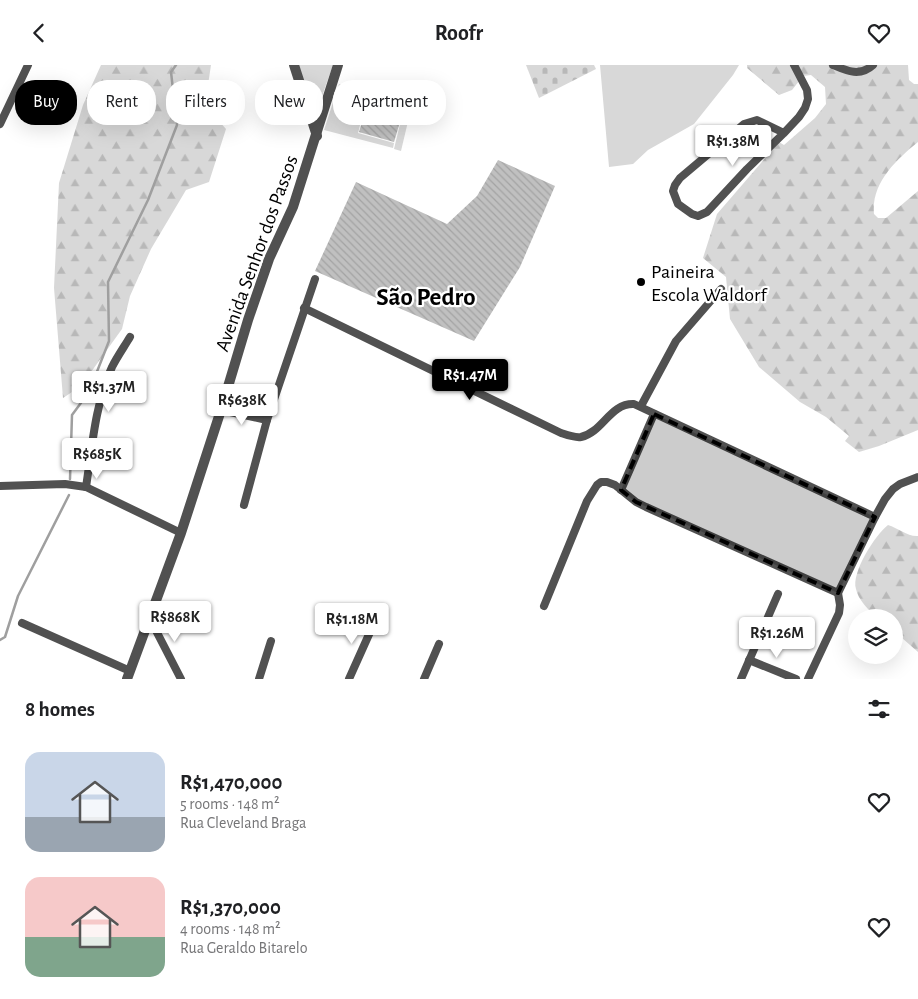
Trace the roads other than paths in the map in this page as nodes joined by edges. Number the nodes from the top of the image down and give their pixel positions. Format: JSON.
{"nodes":[{"id":1,"x":28,"y":65,"type":"edge"},
{"id":2,"x":294,"y":65,"type":"edge"},
{"id":3,"x":338,"y":65,"type":"edge"},
{"id":4,"x":794,"y":65,"type":"edge"},
{"id":5,"x":832,"y":65,"type":"edge"},
{"id":6,"x":873,"y":65,"type":"edge"},
{"id":7,"x":0,"y":124,"type":"edge"},
{"id":8,"x":784,"y":133,"type":"junction"},
{"id":9,"x":317,"y":136,"type":"junction"},
{"id":10,"x":315,"y":279,"type":"dead end"},
{"id":11,"x":721,"y":289,"type":"dead end"},
{"id":12,"x":304,"y":308,"type":"junction"},
{"id":13,"x":130,"y":337,"type":"dead end"},
{"id":14,"x":641,"y":406,"type":"junction"},
{"id":15,"x":221,"y":410,"type":"junction"},
{"id":16,"x":654,"y":414,"type":"junction"},
{"id":17,"x":267,"y":420,"type":"junction"},
{"id":18,"x":918,"y":477,"type":"edge"},
{"id":19,"x":0,"y":486,"type":"edge"},
{"id":20,"x":86,"y":487,"type":"junction"},
{"id":21,"x":621,"y":490,"type":"junction"},
{"id":22,"x":244,"y":505,"type":"dead end"},
{"id":23,"x":875,"y":517,"type":"junction"},
{"id":24,"x":181,"y":533,"type":"junction"},
{"id":25,"x":838,"y":593,"type":"junction"},
{"id":26,"x":778,"y":594,"type":"dead end"},
{"id":27,"x":544,"y":606,"type":"dead end"},
{"id":28,"x":149,"y":617,"type":"junction"},
{"id":29,"x":375,"y":621,"type":"dead end"},
{"id":30,"x":22,"y":623,"type":"dead end"},
{"id":31,"x":271,"y":641,"type":"dead end"},
{"id":32,"x":439,"y":644,"type":"dead end"},
{"id":33,"x":750,"y":660,"type":"junction"},
{"id":34,"x":128,"y":675,"type":"edge"},
{"id":35,"x":182,"y":679,"type":"edge"},
{"id":36,"x":259,"y":679,"type":"edge"},
{"id":37,"x":349,"y":679,"type":"edge"},
{"id":38,"x":424,"y":679,"type":"edge"},
{"id":39,"x":741,"y":679,"type":"edge"},
{"id":40,"x":796,"y":679,"type":"edge"},
{"id":41,"x":808,"y":679,"type":"edge"}],
"edges":[{"from":1,"to":7,"type":"street"},
{"from":2,"to":9,"type":"street"},
{"from":3,"to":9,"type":"street","name":"Avenida Senhor dos Passos"},
{"from":4,"to":8,"type":"street"},
{"from":5,"to":6,"type":"street"},
{"from":8,"to":8,"type":"street"},
{"from":9,"to":15,"type":"street","name":"Avenida Senhor dos Passos"},
{"from":10,"to":12,"type":"street"},
{"from":11,"to":14,"type":"street"},
{"from":12,"to":14,"type":"street"},
{"from":12,"to":17,"type":"street"},
{"from":13,"to":20,"type":"street"},
{"from":14,"to":16,"type":"street"},
{"from":15,"to":17,"type":"street"},
{"from":15,"to":24,"type":"street","name":"Avenida Senhor dos Passos"},
{"from":16,"to":21,"type":"street"},
{"from":16,"to":23,"type":"street"},
{"from":17,"to":22,"type":"street"},
{"from":18,"to":23,"type":"street"},
{"from":19,"to":20,"type":"street"},
{"from":20,"to":24,"type":"street"},
{"from":21,"to":25,"type":"street"},
{"from":21,"to":27,"type":"street"},
{"from":23,"to":25,"type":"street"},
{"from":24,"to":28,"type":"street","name":"Avenida Senhor dos Passos"},
{"from":25,"to":41,"type":"street"},
{"from":26,"to":33,"type":"street"},
{"from":28,"to":34,"type":"street","name":"Avenida Senhor dos Passos"},
{"from":28,"to":35,"type":"street"},
{"from":29,"to":37,"type":"street"},
{"from":30,"to":34,"type":"street"},
{"from":31,"to":36,"type":"street"},
{"from":32,"to":38,"type":"street"},
{"from":33,"to":39,"type":"street"},
{"from":33,"to":40,"type":"street"}]}
